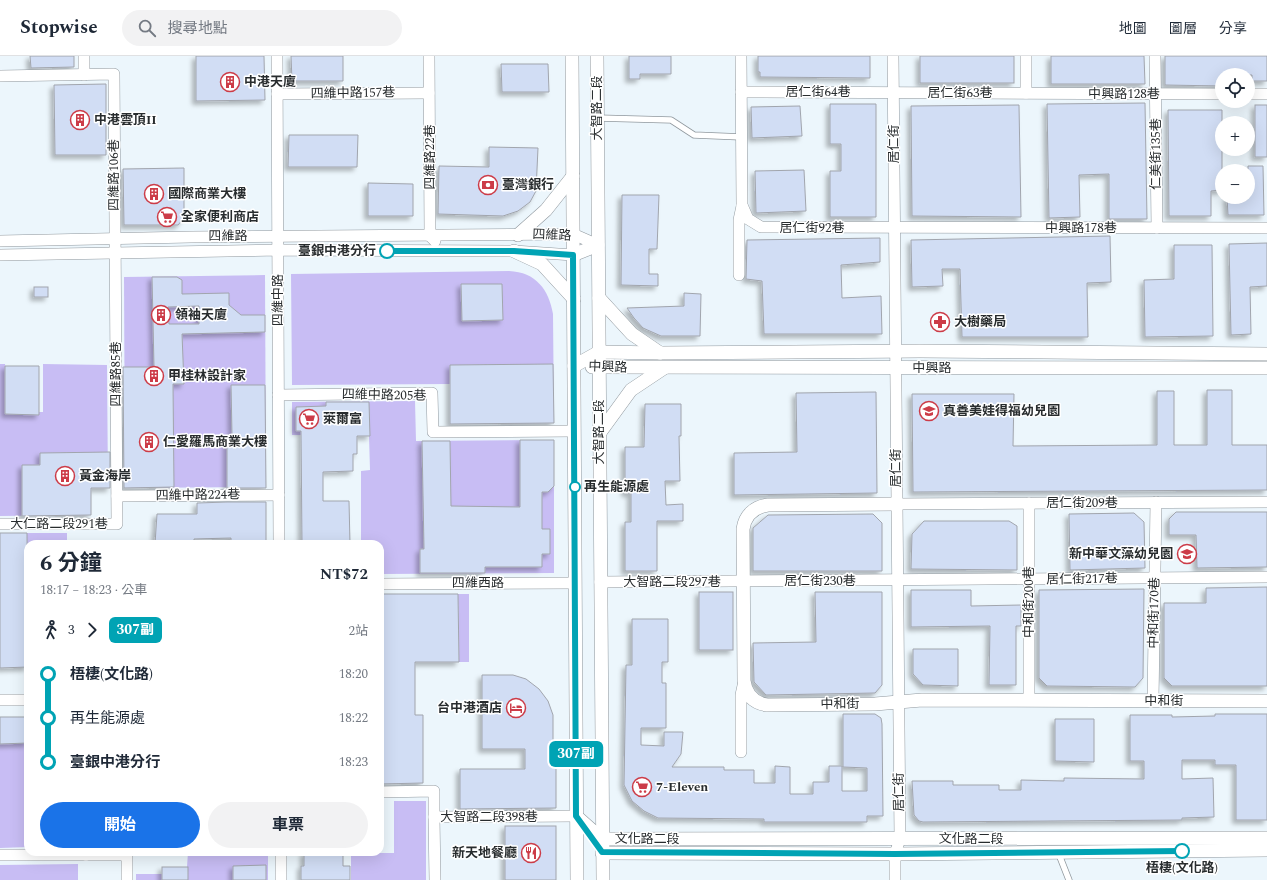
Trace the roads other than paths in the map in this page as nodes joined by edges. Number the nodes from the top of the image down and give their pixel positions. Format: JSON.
{"nodes":[{"id":1,"x":84,"y":56,"type":"edge"},
{"id":2,"x":277,"y":56,"type":"edge"},
{"id":3,"x":429,"y":56,"type":"edge"},
{"id":4,"x":572,"y":56,"type":"edge"},
{"id":5,"x":597,"y":56,"type":"edge"},
{"id":6,"x":741,"y":56,"type":"edge"},
{"id":7,"x":893,"y":56,"type":"edge"},
{"id":8,"x":1026,"y":56,"type":"edge"},
{"id":9,"x":1155,"y":56,"type":"edge"},
{"id":10,"x":84,"y":75,"type":"junction"},
{"id":11,"x":0,"y":76,"type":"edge"},
{"id":12,"x":741,"y":92,"type":"junction"},
{"id":13,"x":894,"y":92,"type":"junction"},
{"id":14,"x":429,"y":93,"type":"junction"},
{"id":15,"x":1026,"y":93,"type":"junction"},
{"id":16,"x":277,"y":94,"type":"junction"},
{"id":17,"x":1156,"y":94,"type":"junction"},
{"id":18,"x":1215,"y":94,"type":"edge"},
{"id":19,"x":1255,"y":94,"type":"edge"},
{"id":20,"x":1267,"y":94,"type":"edge"},
{"id":21,"x":598,"y":118,"type":"junction"},
{"id":22,"x":742,"y":137,"type":"junction"},
{"id":23,"x":573,"y":176,"type":"junction"},
{"id":24,"x":742,"y":205,"type":"junction"},
{"id":25,"x":895,"y":228,"type":"junction"},
{"id":26,"x":1157,"y":228,"type":"junction"},
{"id":27,"x":1267,"y":228,"type":"edge"},
{"id":28,"x":573,"y":234,"type":"junction"},
{"id":29,"x":518,"y":235,"type":"junction"},
{"id":30,"x":278,"y":236,"type":"junction"},
{"id":31,"x":430,"y":236,"type":"junction"},
{"id":32,"x":114,"y":240,"type":"junction"},
{"id":33,"x":0,"y":241,"type":"edge"},
{"id":34,"x":598,"y":245,"type":"junction"},
{"id":35,"x":279,"y":250,"type":"junction"},
{"id":36,"x":445,"y":251,"type":"junction"},
{"id":37,"x":514,"y":251,"type":"junction"},
{"id":38,"x":116,"y":252,"type":"junction"},
{"id":39,"x":0,"y":255,"type":"edge"},
{"id":40,"x":573,"y":255,"type":"junction"},
{"id":41,"x":738,"y":275,"type":"dead end"},
{"id":42,"x":599,"y":298,"type":"junction"},
{"id":43,"x":574,"y":299,"type":"junction"},
{"id":44,"x":896,"y":351,"type":"junction"},
{"id":45,"x":599,"y":352,"type":"junction"},
{"id":46,"x":660,"y":353,"type":"junction"},
{"id":47,"x":1267,"y":354,"type":"edge"},
{"id":48,"x":574,"y":366,"type":"junction"},
{"id":49,"x":599,"y":368,"type":"junction"},
{"id":50,"x":664,"y":368,"type":"junction"},
{"id":51,"x":896,"y":368,"type":"junction"},
{"id":52,"x":1267,"y":368,"type":"edge"},
{"id":53,"x":278,"y":395,"type":"junction"},
{"id":54,"x":574,"y":431,"type":"junction"},
{"id":55,"x":599,"y":434,"type":"junction"},
{"id":56,"x":279,"y":494,"type":"junction"},
{"id":57,"x":117,"y":496,"type":"junction"},
{"id":58,"x":1156,"y":502,"type":"junction"},
{"id":59,"x":1267,"y":502,"type":"edge"},
{"id":60,"x":1029,"y":503,"type":"junction"},
{"id":61,"x":896,"y":504,"type":"junction"},
{"id":62,"x":0,"y":524,"type":"edge"},
{"id":63,"x":117,"y":524,"type":"joint"},
{"id":64,"x":279,"y":540,"type":"edge"},
{"id":65,"x":1267,"y":577,"type":"edge"},
{"id":66,"x":1155,"y":579,"type":"junction"},
{"id":67,"x":1029,"y":580,"type":"junction"},
{"id":68,"x":897,"y":581,"type":"junction"},
{"id":69,"x":600,"y":582,"type":"junction"},
{"id":70,"x":743,"y":582,"type":"junction"},
{"id":71,"x":575,"y":583,"type":"junction"},
{"id":72,"x":384,"y":584,"type":"edge"},
{"id":73,"x":744,"y":681,"type":"junction"},
{"id":74,"x":0,"y":700,"type":"edge"},
{"id":75,"x":24,"y":700,"type":"edge"},
{"id":76,"x":1029,"y":700,"type":"junction"},
{"id":77,"x":1153,"y":700,"type":"junction"},
{"id":78,"x":1267,"y":701,"type":"edge"},
{"id":79,"x":898,"y":702,"type":"junction"},
{"id":80,"x":741,"y":752,"type":"dead end"},
{"id":81,"x":384,"y":792,"type":"edge"},
{"id":82,"x":576,"y":816,"type":"junction"},
{"id":83,"x":434,"y":817,"type":"junction"},
{"id":84,"x":1267,"y":838,"type":"edge"},
{"id":85,"x":602,"y":839,"type":"junction"},
{"id":86,"x":900,"y":839,"type":"junction"},
{"id":87,"x":1267,"y":850,"type":"edge"},
{"id":88,"x":602,"y":852,"type":"junction"},
{"id":89,"x":1058,"y":852,"type":"junction"},
{"id":90,"x":895,"y":854,"type":"junction"},
{"id":91,"x":0,"y":855,"type":"edge"},
{"id":92,"x":24,"y":855,"type":"edge"},
{"id":93,"x":127,"y":856,"type":"edge"},
{"id":94,"x":281,"y":856,"type":"edge"},
{"id":95,"x":127,"y":880,"type":"edge"},
{"id":96,"x":281,"y":880,"type":"edge"},
{"id":97,"x":435,"y":880,"type":"edge"},
{"id":98,"x":577,"y":880,"type":"edge"},
{"id":99,"x":602,"y":880,"type":"edge"},
{"id":100,"x":895,"y":880,"type":"edge"},
{"id":101,"x":1069,"y":880,"type":"edge"}],
"edges":[{"from":1,"to":10,"type":"street"},
{"from":2,"to":16,"type":"street","name":"四維中路"},
{"from":3,"to":14,"type":"street","name":"四維路22巷"},
{"from":4,"to":23,"type":"street","name":"大智路二段"},
{"from":5,"to":21,"type":"street","name":"大智路二段"},
{"from":6,"to":12,"type":"street"},
{"from":7,"to":13,"type":"street","name":"居仁街"},
{"from":8,"to":15,"type":"street"},
{"from":9,"to":17,"type":"street","name":"仁美街135巷"},
{"from":10,"to":11,"type":"street"},
{"from":10,"to":32,"type":"street","name":"四維路106巷"},
{"from":12,"to":13,"type":"street","name":"居仁街64巷"},
{"from":12,"to":22,"type":"street"},
{"from":13,"to":15,"type":"street","name":"居仁街63巷"},
{"from":13,"to":25,"type":"street","name":"居仁街"},
{"from":14,"to":16,"type":"street","name":"四維中路157巷"},
{"from":14,"to":31,"type":"street","name":"四維路22巷"},
{"from":15,"to":17,"type":"street","name":"中興路128巷"},
{"from":16,"to":30,"type":"street","name":"四維中路"},
{"from":17,"to":18,"type":"street","name":"中興路128巷"},
{"from":17,"to":26,"type":"street","name":"仁美街135巷"},
{"from":19,"to":20,"type":"street"},
{"from":21,"to":22,"type":"lane"},
{"from":21,"to":34,"type":"street","name":"大智路二段"},
{"from":22,"to":24,"type":"street"},
{"from":23,"to":28,"type":"street","name":"大智路二段"},
{"from":23,"to":29,"type":"street"},
{"from":24,"to":25,"type":"street","name":"居仁街92巷"},
{"from":24,"to":41,"type":"street"},
{"from":25,"to":26,"type":"street","name":"中興路178巷"},
{"from":25,"to":44,"type":"street","name":"居仁街"},
{"from":26,"to":27,"type":"street","name":"中興路178巷"},
{"from":28,"to":29,"type":"street","name":"四維路"},
{"from":28,"to":34,"type":"street","name":"四維路"},
{"from":28,"to":40,"type":"street","name":"大智路二段"},
{"from":29,"to":31,"type":"street","name":"四維路"},
{"from":30,"to":31,"type":"street","name":"四維路"},
{"from":30,"to":32,"type":"street","name":"四維路"},
{"from":30,"to":35,"type":"street","name":"四維中路"},
{"from":31,"to":36,"type":"street"},
{"from":32,"to":33,"type":"street","name":"四維路"},
{"from":32,"to":38,"type":"street","name":"四維路106巷"},
{"from":34,"to":40,"type":"street","name":"四維路"},
{"from":34,"to":42,"type":"street","name":"大智路二段"},
{"from":35,"to":36,"type":"street","name":"四維路"},
{"from":35,"to":38,"type":"street","name":"四維路"},
{"from":35,"to":53,"type":"street","name":"四維中路"},
{"from":36,"to":37,"type":"street","name":"四維路"},
{"from":37,"to":40,"type":"street","name":"四維路"},
{"from":37,"to":43,"type":"street"},
{"from":38,"to":39,"type":"street","name":"四維路"},
{"from":38,"to":57,"type":"street","name":"四維路85巷"},
{"from":40,"to":43,"type":"street","name":"大智路二段"},
{"from":42,"to":45,"type":"street","name":"大智路二段"},
{"from":42,"to":46,"type":"street"},
{"from":43,"to":48,"type":"street","name":"大智路二段"},
{"from":44,"to":46,"type":"street","name":"中興路"},
{"from":44,"to":47,"type":"street","name":"中興路"},
{"from":44,"to":51,"type":"street","name":"居仁街"},
{"from":45,"to":46,"type":"street","name":"中興路"},
{"from":45,"to":48,"type":"street","name":"中興路"},
{"from":45,"to":49,"type":"street","name":"大智路二段"},
{"from":48,"to":49,"type":"street","name":"中興路"},
{"from":48,"to":54,"type":"street","name":"大智路二段"},
{"from":49,"to":50,"type":"street","name":"中興路"},
{"from":49,"to":55,"type":"street","name":"大智路二段"},
{"from":50,"to":51,"type":"street","name":"中興路"},
{"from":50,"to":55,"type":"street"},
{"from":51,"to":52,"type":"street","name":"中興路"},
{"from":51,"to":61,"type":"street","name":"居仁街"},
{"from":53,"to":54,"type":"street","name":"四維中路205巷"},
{"from":53,"to":56,"type":"street","name":"四維中路"},
{"from":54,"to":71,"type":"street","name":"大智路二段"},
{"from":55,"to":69,"type":"street","name":"大智路二段"},
{"from":56,"to":57,"type":"street","name":"四維中路224巷"},
{"from":56,"to":64,"type":"street","name":"四維中路"},
{"from":57,"to":63,"type":"street","name":"四維路85巷"},
{"from":58,"to":59,"type":"street","name":"居仁街209巷"},
{"from":58,"to":60,"type":"street","name":"居仁街209巷"},
{"from":58,"to":66,"type":"street","name":"中和街170巷"},
{"from":60,"to":61,"type":"street","name":"居仁街209巷"},
{"from":60,"to":67,"type":"street","name":"中和街200巷"},
{"from":61,"to":68,"type":"street","name":"居仁街"},
{"from":61,"to":70,"type":"street","name":"中和街"},
{"from":62,"to":63,"type":"street","name":"大仁路二段291巷"},
{"from":65,"to":66,"type":"street","name":"居仁街217巷"},
{"from":66,"to":67,"type":"street","name":"居仁街217巷"},
{"from":66,"to":77,"type":"street","name":"中和街170巷"},
{"from":67,"to":68,"type":"street","name":"居仁街217巷"},
{"from":67,"to":76,"type":"street","name":"中和街200巷"},
{"from":68,"to":70,"type":"street","name":"居仁街230巷"},
{"from":68,"to":79,"type":"street","name":"居仁街"},
{"from":69,"to":70,"type":"street","name":"大智路二段297巷"},
{"from":69,"to":85,"type":"street","name":"大智路二段"},
{"from":70,"to":73,"type":"street","name":"中和街"},
{"from":71,"to":72,"type":"street","name":"四維西路"},
{"from":71,"to":82,"type":"street","name":"大智路二段"},
{"from":73,"to":79,"type":"street","name":"中和街"},
{"from":73,"to":80,"type":"street"},
{"from":74,"to":75,"type":"street"},
{"from":76,"to":77,"type":"street","name":"中和街"},
{"from":76,"to":79,"type":"street","name":"中和街"},
{"from":77,"to":78,"type":"street","name":"中和街"},
{"from":79,"to":86,"type":"street","name":"居仁街"},
{"from":81,"to":83,"type":"street","name":"大智路二段398巷"},
{"from":82,"to":83,"type":"street","name":"大智路二段398巷"},
{"from":82,"to":85,"type":"street","name":"文化路二段"},
{"from":82,"to":88,"type":"street","name":"文化路二段"},
{"from":82,"to":98,"type":"street","name":"大智路二段"},
{"from":83,"to":97,"type":"street"},
{"from":84,"to":86,"type":"street","name":"文化路二段"},
{"from":85,"to":86,"type":"street","name":"文化路二段"},
{"from":85,"to":88,"type":"street","name":"大智路二段"},
{"from":86,"to":90,"type":"street","name":"居仁街"},
{"from":87,"to":89,"type":"street","name":"文化路二段"},
{"from":88,"to":90,"type":"street","name":"文化路二段"},
{"from":88,"to":99,"type":"street","name":"大智路二段"},
{"from":89,"to":90,"type":"street","name":"文化路二段"},
{"from":89,"to":101,"type":"lane"},
{"from":90,"to":100,"type":"street","name":"居仁街"},
{"from":91,"to":92,"type":"street"},
{"from":93,"to":95,"type":"street"},
{"from":94,"to":96,"type":"street"}]}
